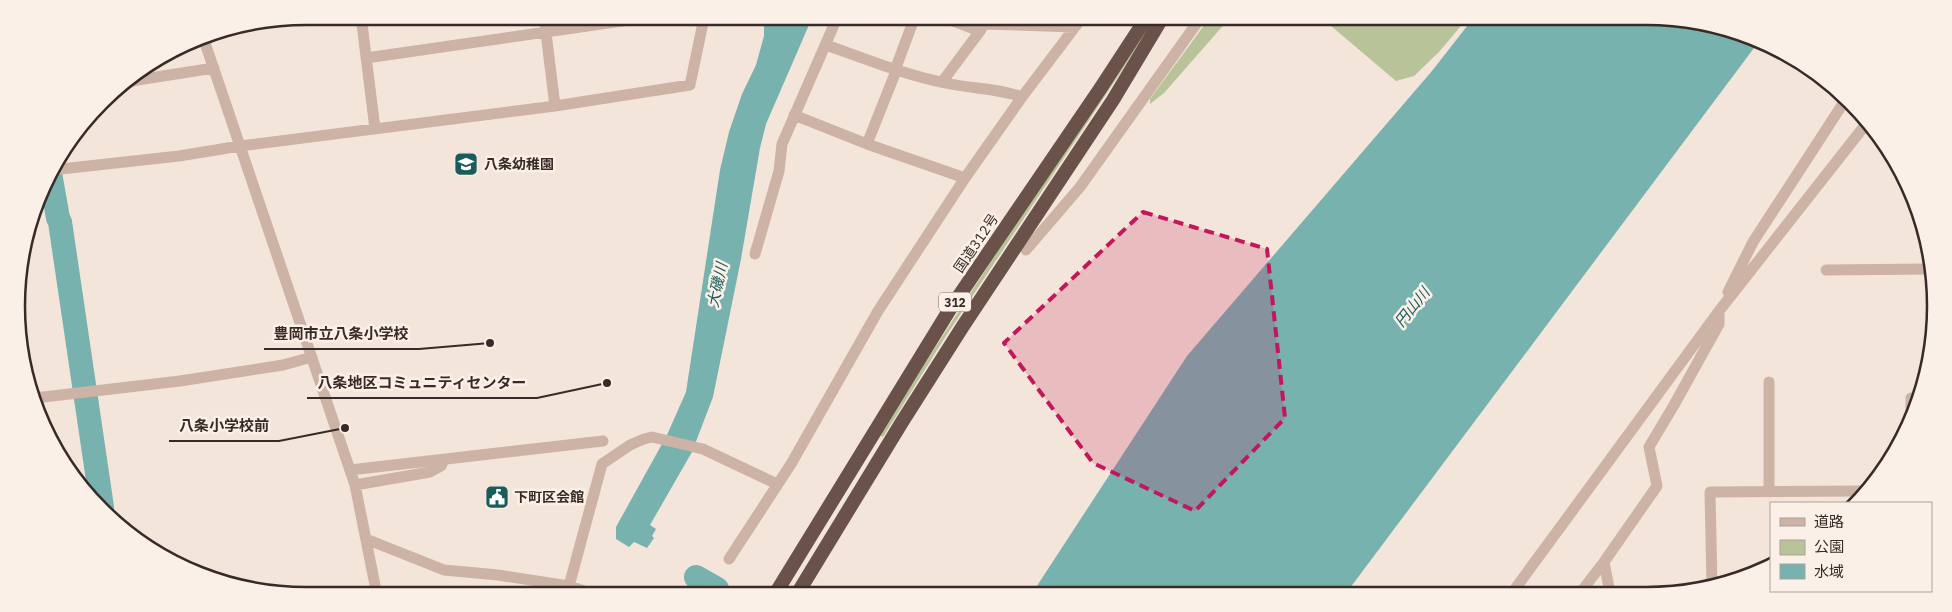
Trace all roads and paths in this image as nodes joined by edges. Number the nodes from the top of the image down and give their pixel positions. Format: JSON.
{"nodes":[{"id":1,"x":362,"y":25,"type":"edge"},
{"id":2,"x":545,"y":25,"type":"edge"},
{"id":3,"x":591,"y":25,"type":"edge"},
{"id":4,"x":703,"y":25,"type":"edge"},
{"id":5,"x":835,"y":25,"type":"edge"},
{"id":6,"x":912,"y":25,"type":"edge"},
{"id":7,"x":983,"y":25,"type":"edge"},
{"id":8,"x":1076,"y":25,"type":"edge"},
{"id":9,"x":1141,"y":25,"type":"edge"},
{"id":10,"x":1158,"y":25,"type":"edge"},
{"id":11,"x":1195,"y":25,"type":"edge"},
{"id":12,"x":546,"y":31,"type":"junction"},
{"id":13,"x":206,"y":43,"type":"edge"},
{"id":14,"x":826,"y":45,"type":"junction"},
{"id":15,"x":366,"y":58,"type":"junction"},
{"id":16,"x":214,"y":68,"type":"junction"},
{"id":17,"x":895,"y":70,"type":"junction"},
{"id":18,"x":141,"y":79,"type":"edge"},
{"id":19,"x":942,"y":82,"type":"junction"},
{"id":20,"x":1022,"y":97,"type":"junction"},
{"id":21,"x":1842,"y":105,"type":"edge"},
{"id":22,"x":555,"y":106,"type":"junction"},
{"id":23,"x":794,"y":115,"type":"junction"},
{"id":24,"x":1863,"y":128,"type":"edge"},
{"id":25,"x":375,"y":129,"type":"junction"},
{"id":26,"x":867,"y":144,"type":"junction"},
{"id":27,"x":240,"y":146,"type":"junction"},
{"id":28,"x":63,"y":166,"type":"edge"},
{"id":29,"x":965,"y":178,"type":"junction"},
{"id":30,"x":1026,"y":250,"type":"dead end"},
{"id":31,"x":755,"y":254,"type":"dead end"},
{"id":32,"x":1826,"y":270,"type":"dead end"},
{"id":33,"x":1925,"y":270,"type":"edge"},
{"id":34,"x":1719,"y":311,"type":"junction"},
{"id":35,"x":312,"y":358,"type":"junction"},
{"id":36,"x":1769,"y":382,"type":"dead end"},
{"id":37,"x":40,"y":397,"type":"edge"},
{"id":38,"x":1910,"y":398,"type":"dead end"},
{"id":39,"x":1910,"y":401,"type":"edge"},
{"id":40,"x":603,"y":441,"type":"dead end"},
{"id":41,"x":444,"y":460,"type":"junction"},
{"id":42,"x":350,"y":470,"type":"junction"},
{"id":43,"x":777,"y":484,"type":"junction"},
{"id":44,"x":355,"y":485,"type":"junction"},
{"id":45,"x":1857,"y":491,"type":"edge"},
{"id":46,"x":1769,"y":492,"type":"junction"},
{"id":47,"x":366,"y":539,"type":"junction"},
{"id":48,"x":729,"y":559,"type":"dead end"},
{"id":49,"x":1604,"y":562,"type":"junction"},
{"id":50,"x":1712,"y":579,"type":"edge"},
{"id":51,"x":569,"y":586,"type":"junction"},
{"id":52,"x":375,"y":587,"type":"edge"},
{"id":53,"x":572,"y":587,"type":"edge"},
{"id":54,"x":779,"y":587,"type":"edge"},
{"id":55,"x":801,"y":587,"type":"edge"},
{"id":56,"x":1516,"y":587,"type":"edge"},
{"id":57,"x":1585,"y":587,"type":"edge"},
{"id":58,"x":1609,"y":587,"type":"edge"}],
"edges":[{"from":1,"to":15,"type":"street"},
{"from":2,"to":12,"type":"street"},
{"from":3,"to":12,"type":"street"},
{"from":4,"to":22,"type":"street"},
{"from":5,"to":14,"type":"street"},
{"from":6,"to":17,"type":"street"},
{"from":7,"to":19,"type":"street"},
{"from":8,"to":20,"type":"street"},
{"from":9,"to":54,"type":"highway","name":"国道312号","number":"312"},
{"from":10,"to":55,"type":"highway","number":"312"},
{"from":11,"to":30,"type":"street"},
{"from":12,"to":15,"type":"street"},
{"from":12,"to":22,"type":"street"},
{"from":13,"to":16,"type":"street"},
{"from":14,"to":17,"type":"street"},
{"from":14,"to":23,"type":"street"},
{"from":15,"to":25,"type":"street"},
{"from":16,"to":18,"type":"street"},
{"from":16,"to":27,"type":"street"},
{"from":17,"to":19,"type":"street"},
{"from":17,"to":26,"type":"street"},
{"from":19,"to":20,"type":"street"},
{"from":20,"to":29,"type":"street"},
{"from":21,"to":34,"type":"street"},
{"from":22,"to":25,"type":"street"},
{"from":23,"to":26,"type":"street"},
{"from":23,"to":31,"type":"street"},
{"from":24,"to":34,"type":"street"},
{"from":25,"to":27,"type":"street"},
{"from":26,"to":29,"type":"street"},
{"from":27,"to":28,"type":"street"},
{"from":27,"to":35,"type":"street"},
{"from":29,"to":43,"type":"street"},
{"from":32,"to":33,"type":"street"},
{"from":34,"to":49,"type":"street"},
{"from":34,"to":56,"type":"street"},
{"from":35,"to":37,"type":"street"},
{"from":35,"to":42,"type":"street"},
{"from":36,"to":46,"type":"street"},
{"from":38,"to":39,"type":"street"},
{"from":40,"to":41,"type":"street"},
{"from":41,"to":42,"type":"street"},
{"from":41,"to":44,"type":"street"},
{"from":42,"to":44,"type":"street"},
{"from":43,"to":48,"type":"street"},
{"from":43,"to":51,"type":"street"},
{"from":44,"to":47,"type":"street"},
{"from":45,"to":46,"type":"street"},
{"from":46,"to":50,"type":"street"},
{"from":47,"to":51,"type":"street"},
{"from":47,"to":52,"type":"street"},
{"from":49,"to":57,"type":"street"},
{"from":49,"to":58,"type":"street"},
{"from":51,"to":53,"type":"street"}]}
